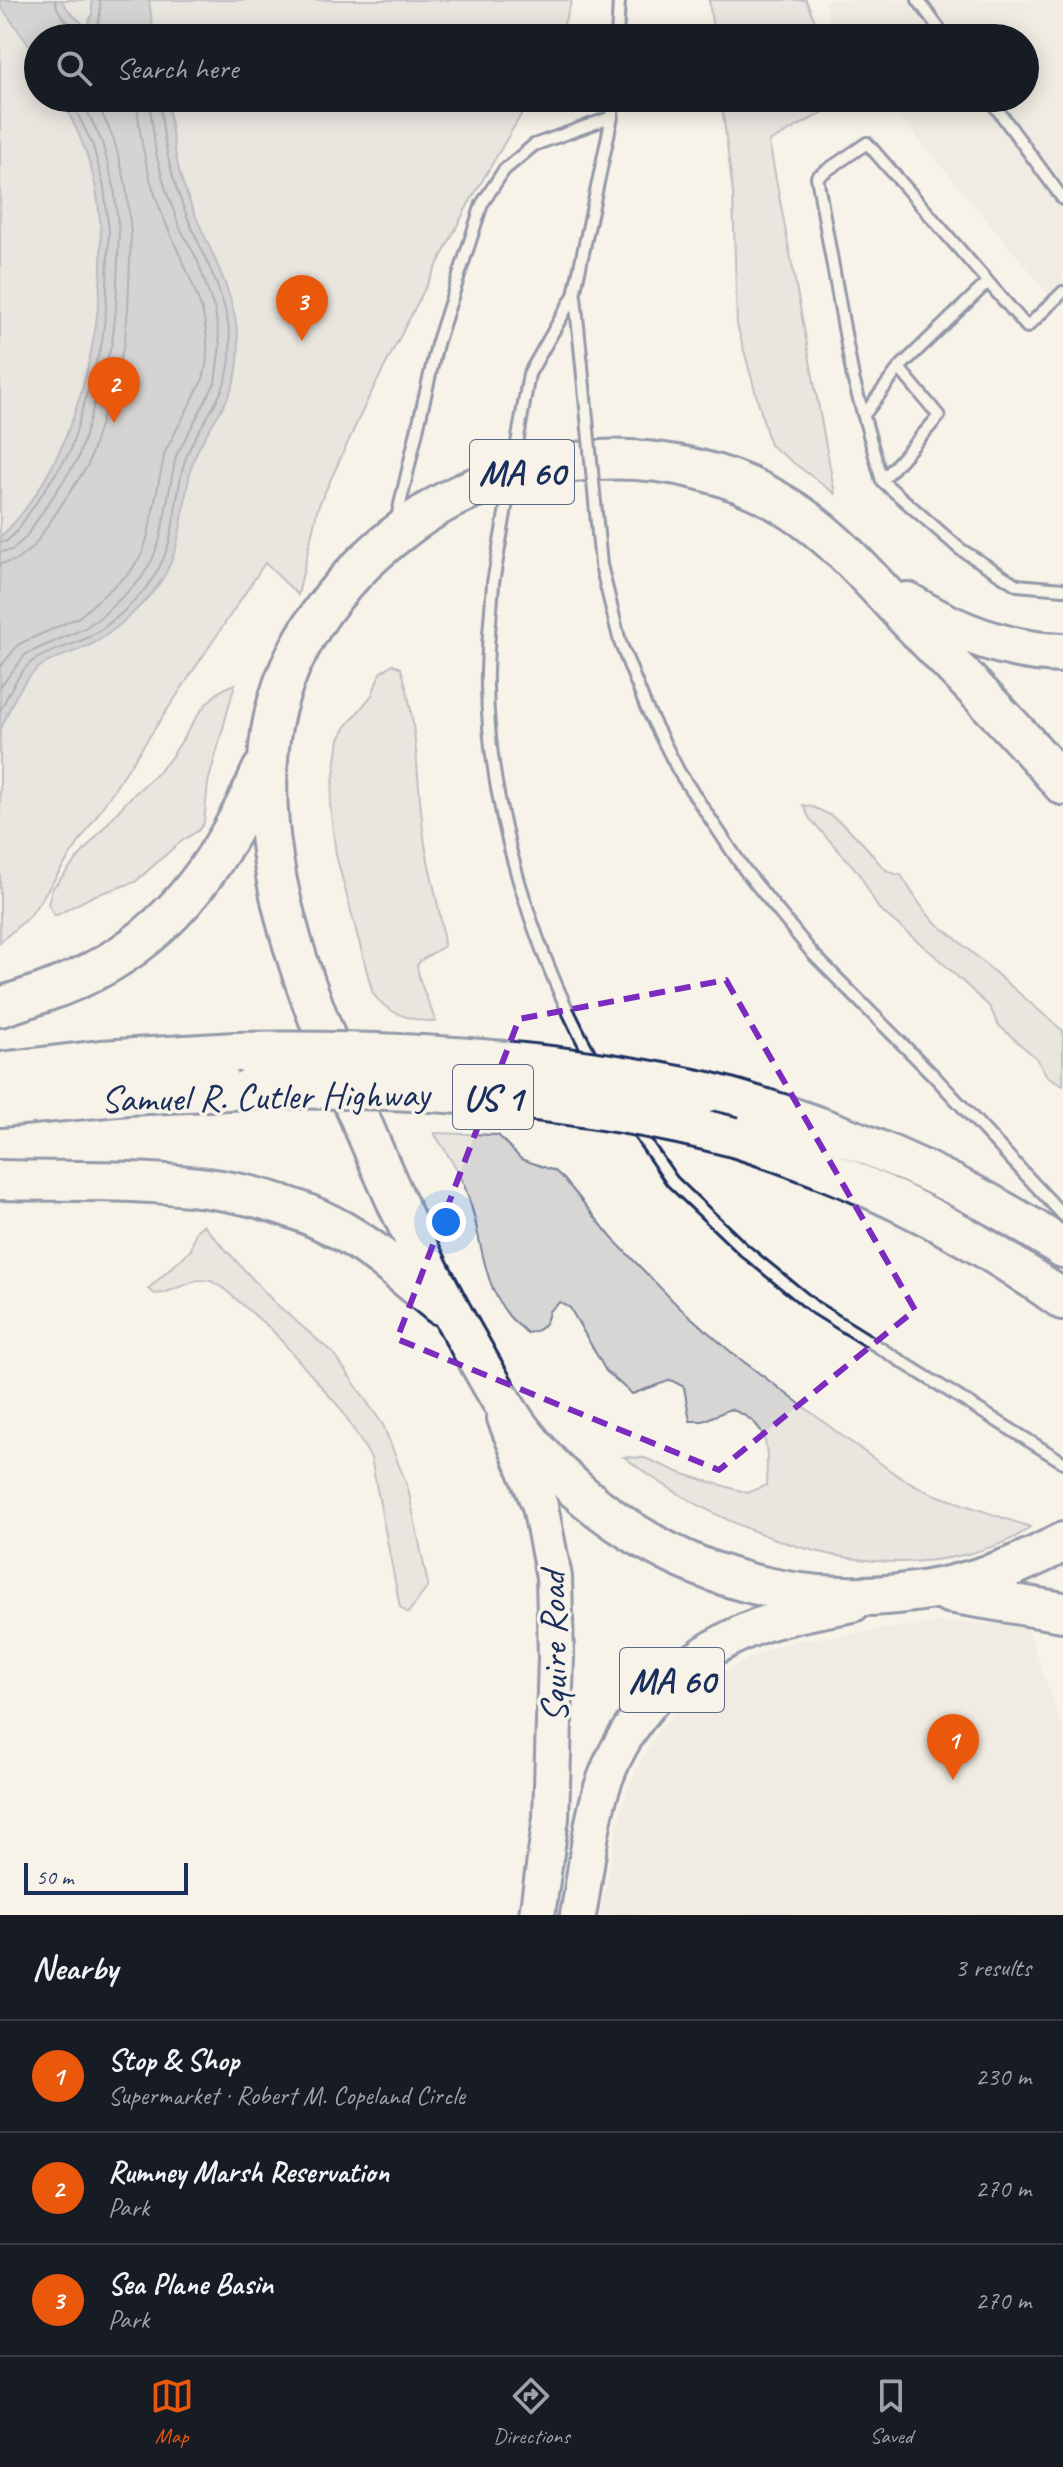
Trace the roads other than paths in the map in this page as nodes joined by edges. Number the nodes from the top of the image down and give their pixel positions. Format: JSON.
{"nodes":[{"id":1,"x":619,"y":0,"type":"edge"},
{"id":2,"x":918,"y":0,"type":"edge"},
{"id":3,"x":618,"y":24,"type":"edge"},
{"id":4,"x":936,"y":24,"type":"edge"},
{"id":5,"x":612,"y":112,"type":"edge"},
{"id":6,"x":999,"y":112,"type":"edge"},
{"id":7,"x":612,"y":117,"type":"junction"},
{"id":8,"x":1063,"y":199,"type":"edge"},
{"id":9,"x":987,"y":283,"type":"junction"},
{"id":10,"x":1063,"y":292,"type":"edge"},
{"id":11,"x":574,"y":295,"type":"junction"},
{"id":12,"x":899,"y":368,"type":"junction"},
{"id":13,"x":864,"y":415,"type":"junction"},
{"id":14,"x":882,"y":481,"type":"junction"},
{"id":15,"x":393,"y":536,"type":"junction"},
{"id":16,"x":854,"y":561,"type":"junction"},
{"id":17,"x":1063,"y":589,"type":"edge"},
{"id":18,"x":1063,"y":653,"type":"edge"},
{"id":19,"x":268,"y":756,"type":"junction"},
{"id":20,"x":1063,"y":785,"type":"edge"},
{"id":21,"x":0,"y":1007,"type":"edge"},
{"id":22,"x":0,"y":1072,"type":"edge"},
{"id":23,"x":606,"y":1084,"type":"dead end"},
{"id":24,"x":613,"y":1096,"type":"dead end"},
{"id":25,"x":0,"y":1107,"type":"edge"},
{"id":26,"x":0,"y":1180,"type":"edge"},
{"id":27,"x":1063,"y":1215,"type":"edge"},
{"id":28,"x":1063,"y":1248,"type":"edge"},
{"id":29,"x":1063,"y":1300,"type":"edge"},
{"id":30,"x":452,"y":1315,"type":"junction"},
{"id":31,"x":493,"y":1388,"type":"junction"},
{"id":32,"x":1062,"y":1462,"type":"edge"},
{"id":33,"x":1063,"y":1542,"type":"edge"},
{"id":34,"x":921,"y":1592,"type":"junction"},
{"id":35,"x":1063,"y":1612,"type":"edge"},
{"id":36,"x":537,"y":1915,"type":"edge"},
{"id":37,"x":578,"y":1915,"type":"edge"}],
"edges":[{"from":1,"to":3,"type":"lane"},
{"from":2,"to":4,"type":"lane"},
{"from":5,"to":7,"type":"lane"},
{"from":6,"to":8,"type":"lane"},
{"from":7,"to":11,"type":"lane"},
{"from":7,"to":15,"type":"lane"},
{"from":9,"to":10,"type":"lane"},
{"from":9,"to":12,"type":"lane"},
{"from":9,"to":13,"type":"lane"},
{"from":11,"to":23,"type":"lane","bridge":true},
{"from":11,"to":27,"type":"lane","bridge":true},
{"from":12,"to":13,"type":"lane"},
{"from":12,"to":14,"type":"lane"},
{"from":13,"to":14,"type":"lane"},
{"from":14,"to":17,"type":"lane"},
{"from":15,"to":16,"type":"highway","number":"MA 60"},
{"from":15,"to":19,"type":"highway","number":"MA 60"},
{"from":16,"to":18,"type":"highway","number":"MA 60"},
{"from":16,"to":20,"type":"highway"},
{"from":19,"to":21,"type":"highway"},
{"from":19,"to":30,"type":"highway","number":"MA 60"},
{"from":22,"to":28,"type":"highway","name":"Samuel R. Cutler Highway","number":"US 1","bridge":true},
{"from":24,"to":32,"type":"lane"},
{"from":25,"to":29,"type":"highway","name":"Samuel R. Cutler Highway","number":"US 1","bridge":true},
{"from":26,"to":30,"type":"highway"},
{"from":30,"to":31,"type":"highway","number":"MA 60"},
{"from":31,"to":34,"type":"highway"},
{"from":31,"to":36,"type":"main road","name":"Squire Road","number":"MA 60"},
{"from":33,"to":34,"type":"highway","number":"MA 60"},
{"from":34,"to":35,"type":"highway"},
{"from":34,"to":37,"type":"main road","name":"Squire Road","number":"MA 60"}]}
